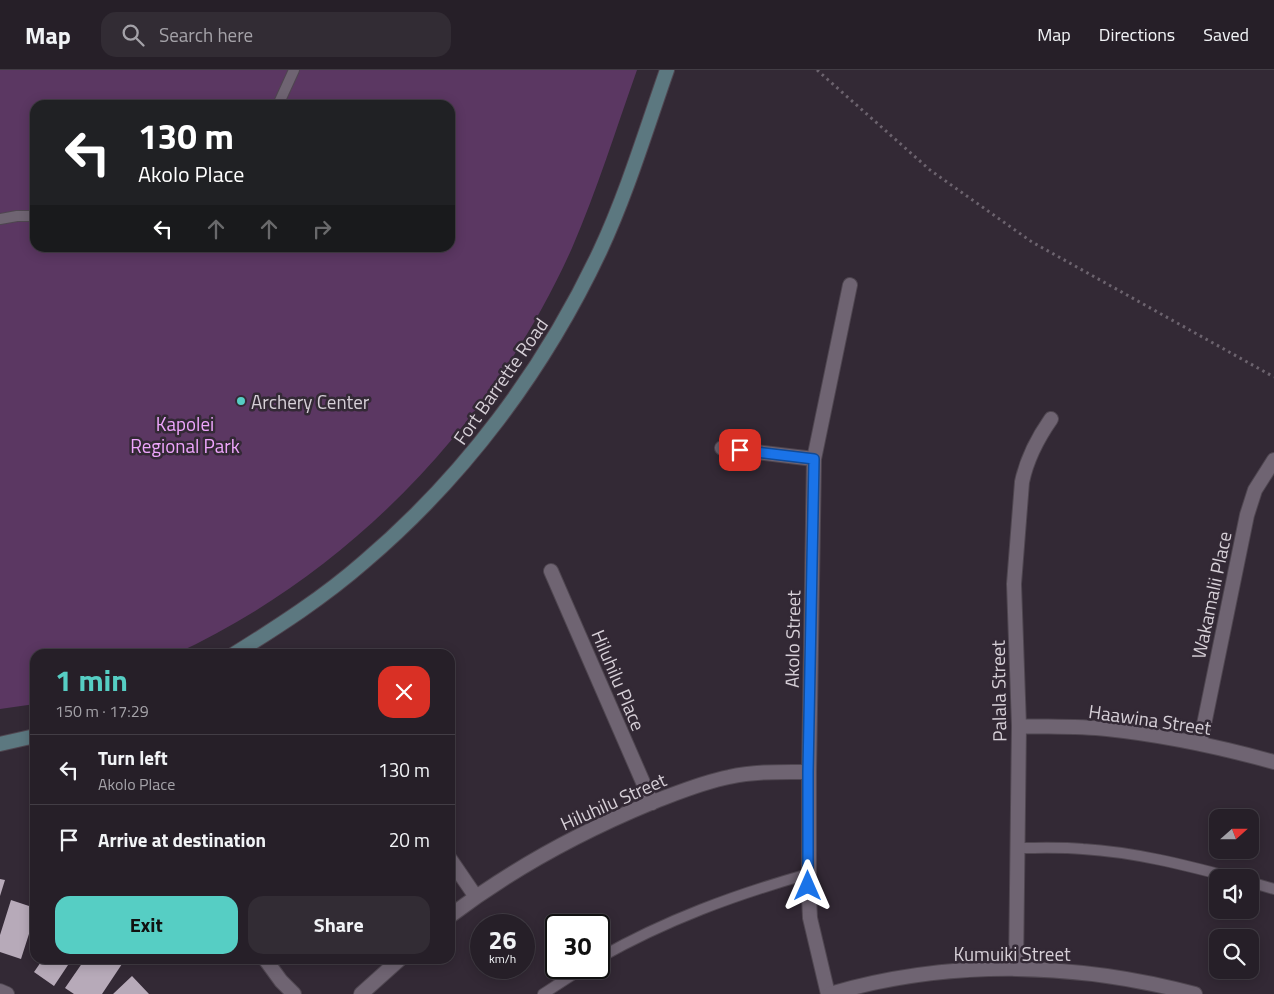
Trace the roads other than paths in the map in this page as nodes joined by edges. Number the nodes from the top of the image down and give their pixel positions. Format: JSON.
{"nodes":[{"id":1,"x":294,"y":70,"type":"edge"},
{"id":2,"x":668,"y":70,"type":"edge"},
{"id":3,"x":280,"y":100,"type":"edge"},
{"id":4,"x":30,"y":216,"type":"edge"},
{"id":5,"x":0,"y":220,"type":"edge"},
{"id":6,"x":850,"y":285,"type":"dead end"},
{"id":7,"x":1051,"y":419,"type":"dead end"},
{"id":8,"x":722,"y":448,"type":"dead end"},
{"id":9,"x":814,"y":459,"type":"junction"},
{"id":10,"x":1274,"y":460,"type":"edge"},
{"id":11,"x":551,"y":571,"type":"dead end"},
{"id":12,"x":242,"y":649,"type":"edge"},
{"id":13,"x":1019,"y":726,"type":"junction"},
{"id":14,"x":30,"y":737,"type":"edge"},
{"id":15,"x":0,"y":744,"type":"edge"},
{"id":16,"x":1200,"y":744,"type":"junction"},
{"id":17,"x":1274,"y":762,"type":"edge"},
{"id":18,"x":808,"y":772,"type":"junction"},
{"id":19,"x":652,"y":803,"type":"junction"},
{"id":20,"x":1018,"y":848,"type":"junction"},
{"id":21,"x":455,"y":867,"type":"edge"},
{"id":22,"x":1209,"y":872,"type":"edge"},
{"id":23,"x":808,"y":874,"type":"junction"},
{"id":24,"x":1259,"y":885,"type":"edge"},
{"id":25,"x":1274,"y":890,"type":"edge"},
{"id":26,"x":476,"y":897,"type":"junction"},
{"id":27,"x":455,"y":912,"type":"edge"},
{"id":28,"x":610,"y":952,"type":"edge"},
{"id":29,"x":269,"y":964,"type":"edge"},
{"id":30,"x":394,"y":964,"type":"edge"},
{"id":31,"x":1016,"y":969,"type":"junction"},
{"id":32,"x":566,"y":979,"type":"edge"},
{"id":33,"x":0,"y":991,"type":"edge"},
{"id":34,"x":7,"y":994,"type":"edge"},
{"id":35,"x":294,"y":994,"type":"edge"},
{"id":36,"x":361,"y":994,"type":"edge"},
{"id":37,"x":543,"y":994,"type":"edge"},
{"id":38,"x":829,"y":994,"type":"edge"},
{"id":39,"x":1194,"y":994,"type":"edge"}],
"edges":[{"from":1,"to":3,"type":"lane"},
{"from":2,"to":12,"type":"main road","name":"Fort Barrette Road"},
{"from":4,"to":5,"type":"lane"},
{"from":6,"to":9,"type":"street","name":"Akolo Street"},
{"from":7,"to":13,"type":"street","name":"Palala Street"},
{"from":8,"to":9,"type":"street"},
{"from":9,"to":18,"type":"street","name":"Akolo Street"},
{"from":10,"to":16,"type":"street","name":"Wakamalii Place"},
{"from":11,"to":19,"type":"street","name":"Hiluhilu Place"},
{"from":13,"to":16,"type":"street","name":"Haawina Street"},
{"from":13,"to":20,"type":"street","name":"Palala Street"},
{"from":14,"to":15,"type":"main road"},
{"from":16,"to":17,"type":"street","name":"Haawina Street"},
{"from":18,"to":19,"type":"street","name":"Hiluhilu Street"},
{"from":18,"to":23,"type":"street","name":"Akolo Street"},
{"from":19,"to":26,"type":"street","name":"Hiluhilu Street"},
{"from":20,"to":22,"type":"lane"},
{"from":20,"to":31,"type":"street","name":"Palala Street"},
{"from":21,"to":26,"type":"street"},
{"from":23,"to":28,"type":"lane"},
{"from":23,"to":38,"type":"street","name":"Akolo Street"},
{"from":24,"to":25,"type":"lane"},
{"from":26,"to":27,"type":"street","name":"Hiluhilu Street"},
{"from":29,"to":35,"type":"street"},
{"from":30,"to":36,"type":"street"},
{"from":31,"to":38,"type":"street","name":"Kumuiki Street"},
{"from":31,"to":39,"type":"street","name":"Kumuiki Street"},
{"from":32,"to":37,"type":"lane"},
{"from":33,"to":34,"type":"street"}]}
